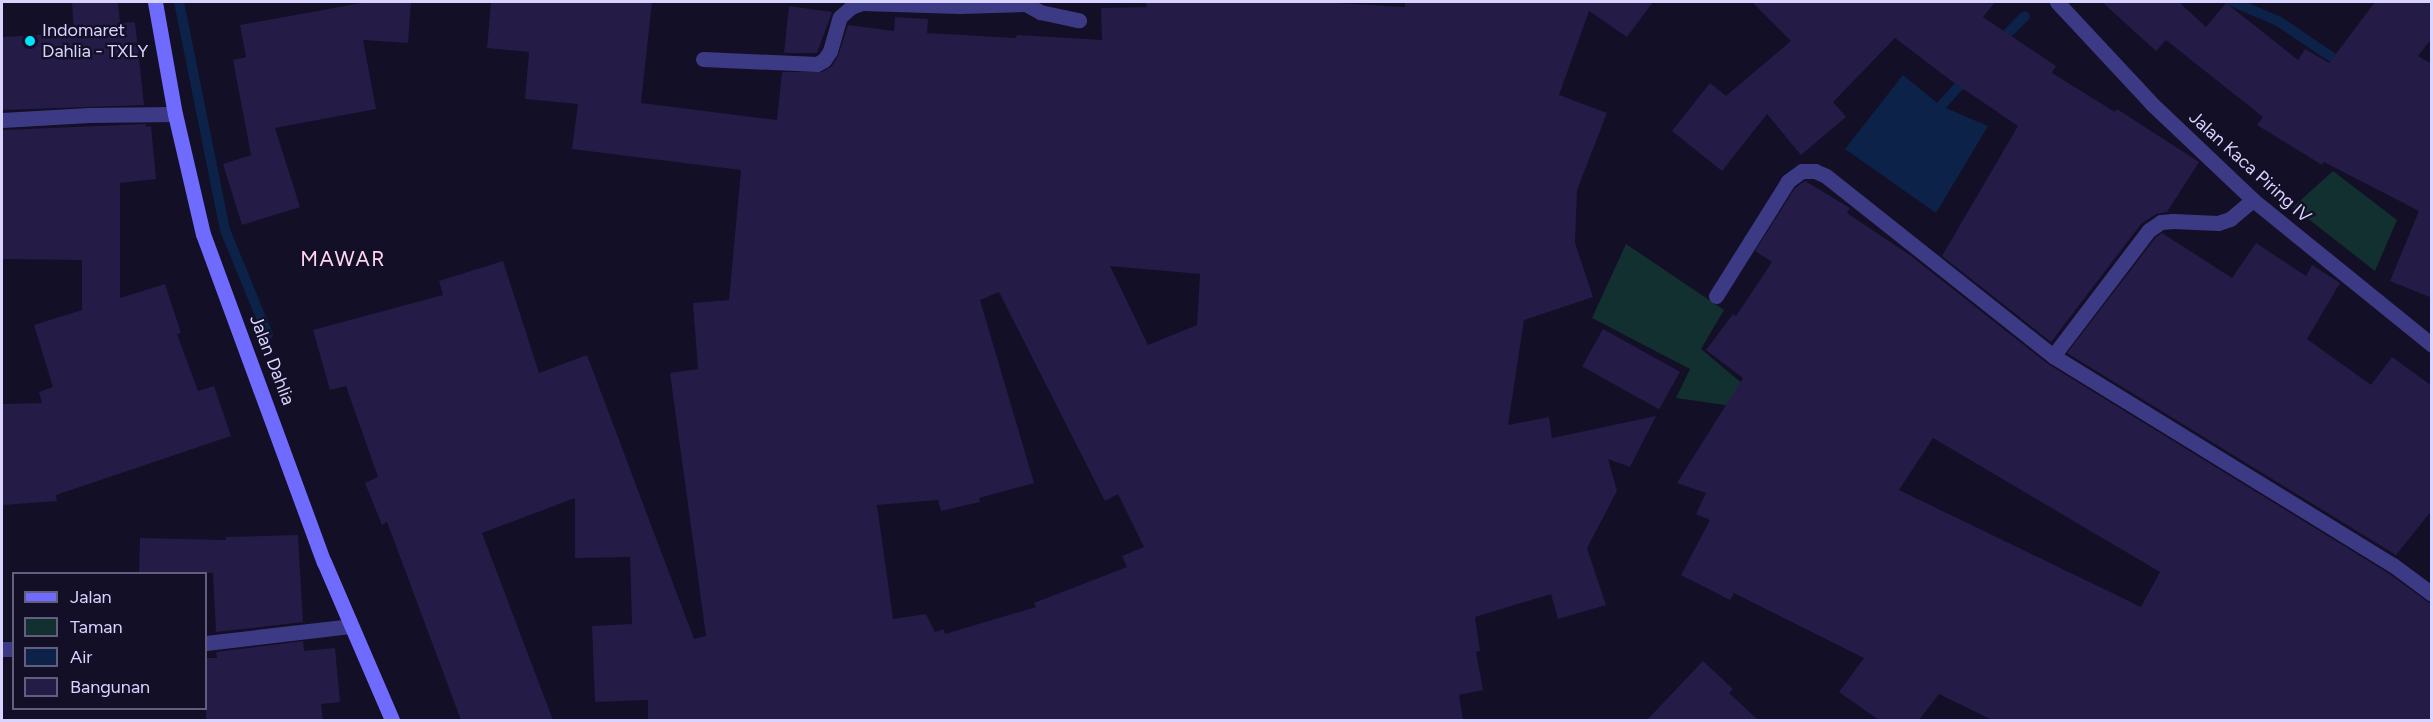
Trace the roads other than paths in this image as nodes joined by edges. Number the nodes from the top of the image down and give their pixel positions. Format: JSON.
{"nodes":[{"id":1,"x":155,"y":2,"type":"edge"},
{"id":2,"x":2057,"y":2,"type":"edge"},
{"id":3,"x":1023,"y":3,"type":"edge"},
{"id":4,"x":1079,"y":20,"type":"dead end"},
{"id":5,"x":703,"y":59,"type":"dead end"},
{"id":6,"x":175,"y":114,"type":"junction"},
{"id":7,"x":2,"y":120,"type":"edge"},
{"id":8,"x":2253,"y":200,"type":"junction"},
{"id":9,"x":1716,"y":296,"type":"dead end"},
{"id":10,"x":2432,"y":345,"type":"edge"},
{"id":11,"x":2053,"y":356,"type":"junction"},
{"id":12,"x":2432,"y":594,"type":"edge"},
{"id":13,"x":350,"y":626,"type":"junction"},
{"id":14,"x":207,"y":643,"type":"edge"},
{"id":15,"x":392,"y":720,"type":"edge"}],
"edges":[{"from":1,"to":6,"type":"street","name":"Jalan Dahlia"},
{"from":2,"to":8,"type":"street","name":"Jalan Kaca Piring IV"},
{"from":3,"to":4,"type":"street"},
{"from":3,"to":5,"type":"street"},
{"from":6,"to":7,"type":"street"},
{"from":6,"to":13,"type":"street","name":"Jalan Dahlia"},
{"from":8,"to":10,"type":"street","name":"Jalan Kaca Piring IV"},
{"from":8,"to":11,"type":"street"},
{"from":9,"to":11,"type":"street"},
{"from":11,"to":12,"type":"street"},
{"from":13,"to":14,"type":"street"},
{"from":13,"to":15,"type":"street","name":"Jalan Dahlia"}]}
